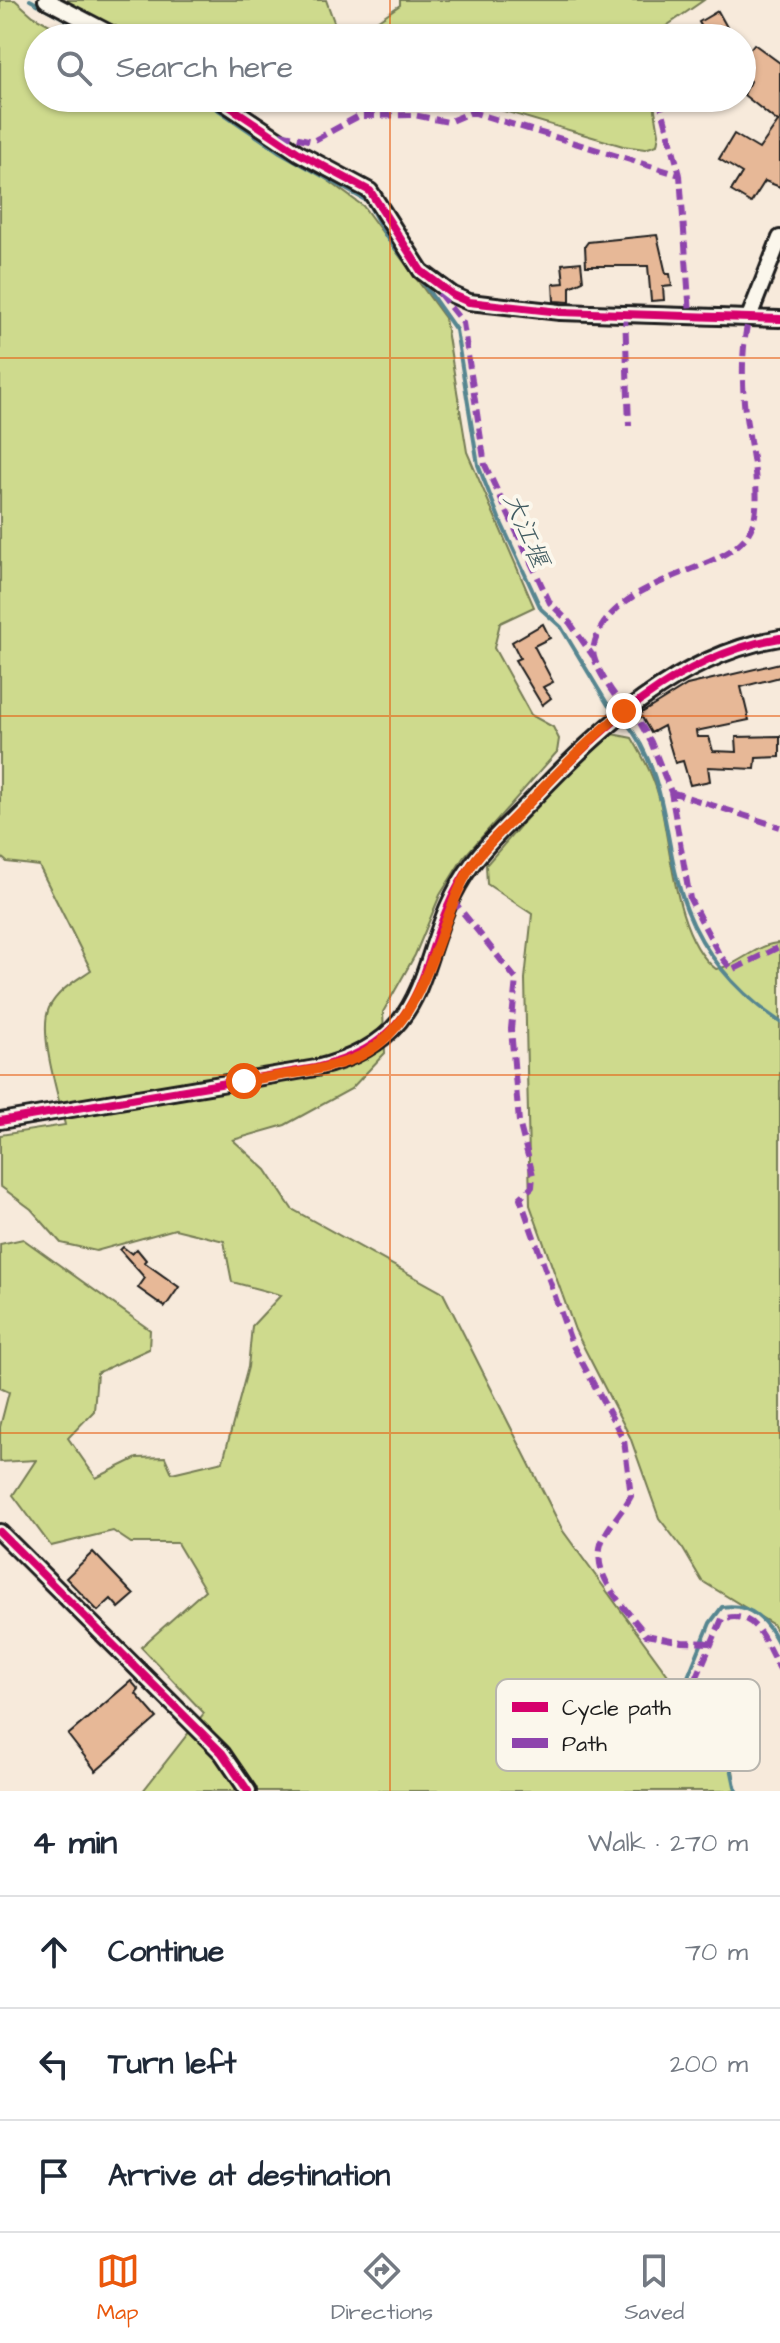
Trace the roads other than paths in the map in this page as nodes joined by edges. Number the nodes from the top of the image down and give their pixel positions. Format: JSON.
{"nodes":[{"id":1,"x":46,"y":0,"type":"edge"},
{"id":2,"x":92,"y":24,"type":"edge"},
{"id":3,"x":238,"y":112,"type":"edge"},
{"id":4,"x":780,"y":238,"type":"edge"},
{"id":5,"x":749,"y":317,"type":"junction"},
{"id":6,"x":780,"y":319,"type":"edge"},
{"id":7,"x":780,"y":638,"type":"edge"},
{"id":8,"x":0,"y":1121,"type":"edge"},
{"id":9,"x":0,"y":1532,"type":"edge"},
{"id":10,"x":248,"y":1791,"type":"edge"}],
"edges":[{"from":1,"to":2,"type":"street"},
{"from":3,"to":5,"type":"street"},
{"from":4,"to":5,"type":"street"},
{"from":5,"to":6,"type":"street"},
{"from":7,"to":8,"type":"street"},
{"from":9,"to":10,"type":"street"}]}
